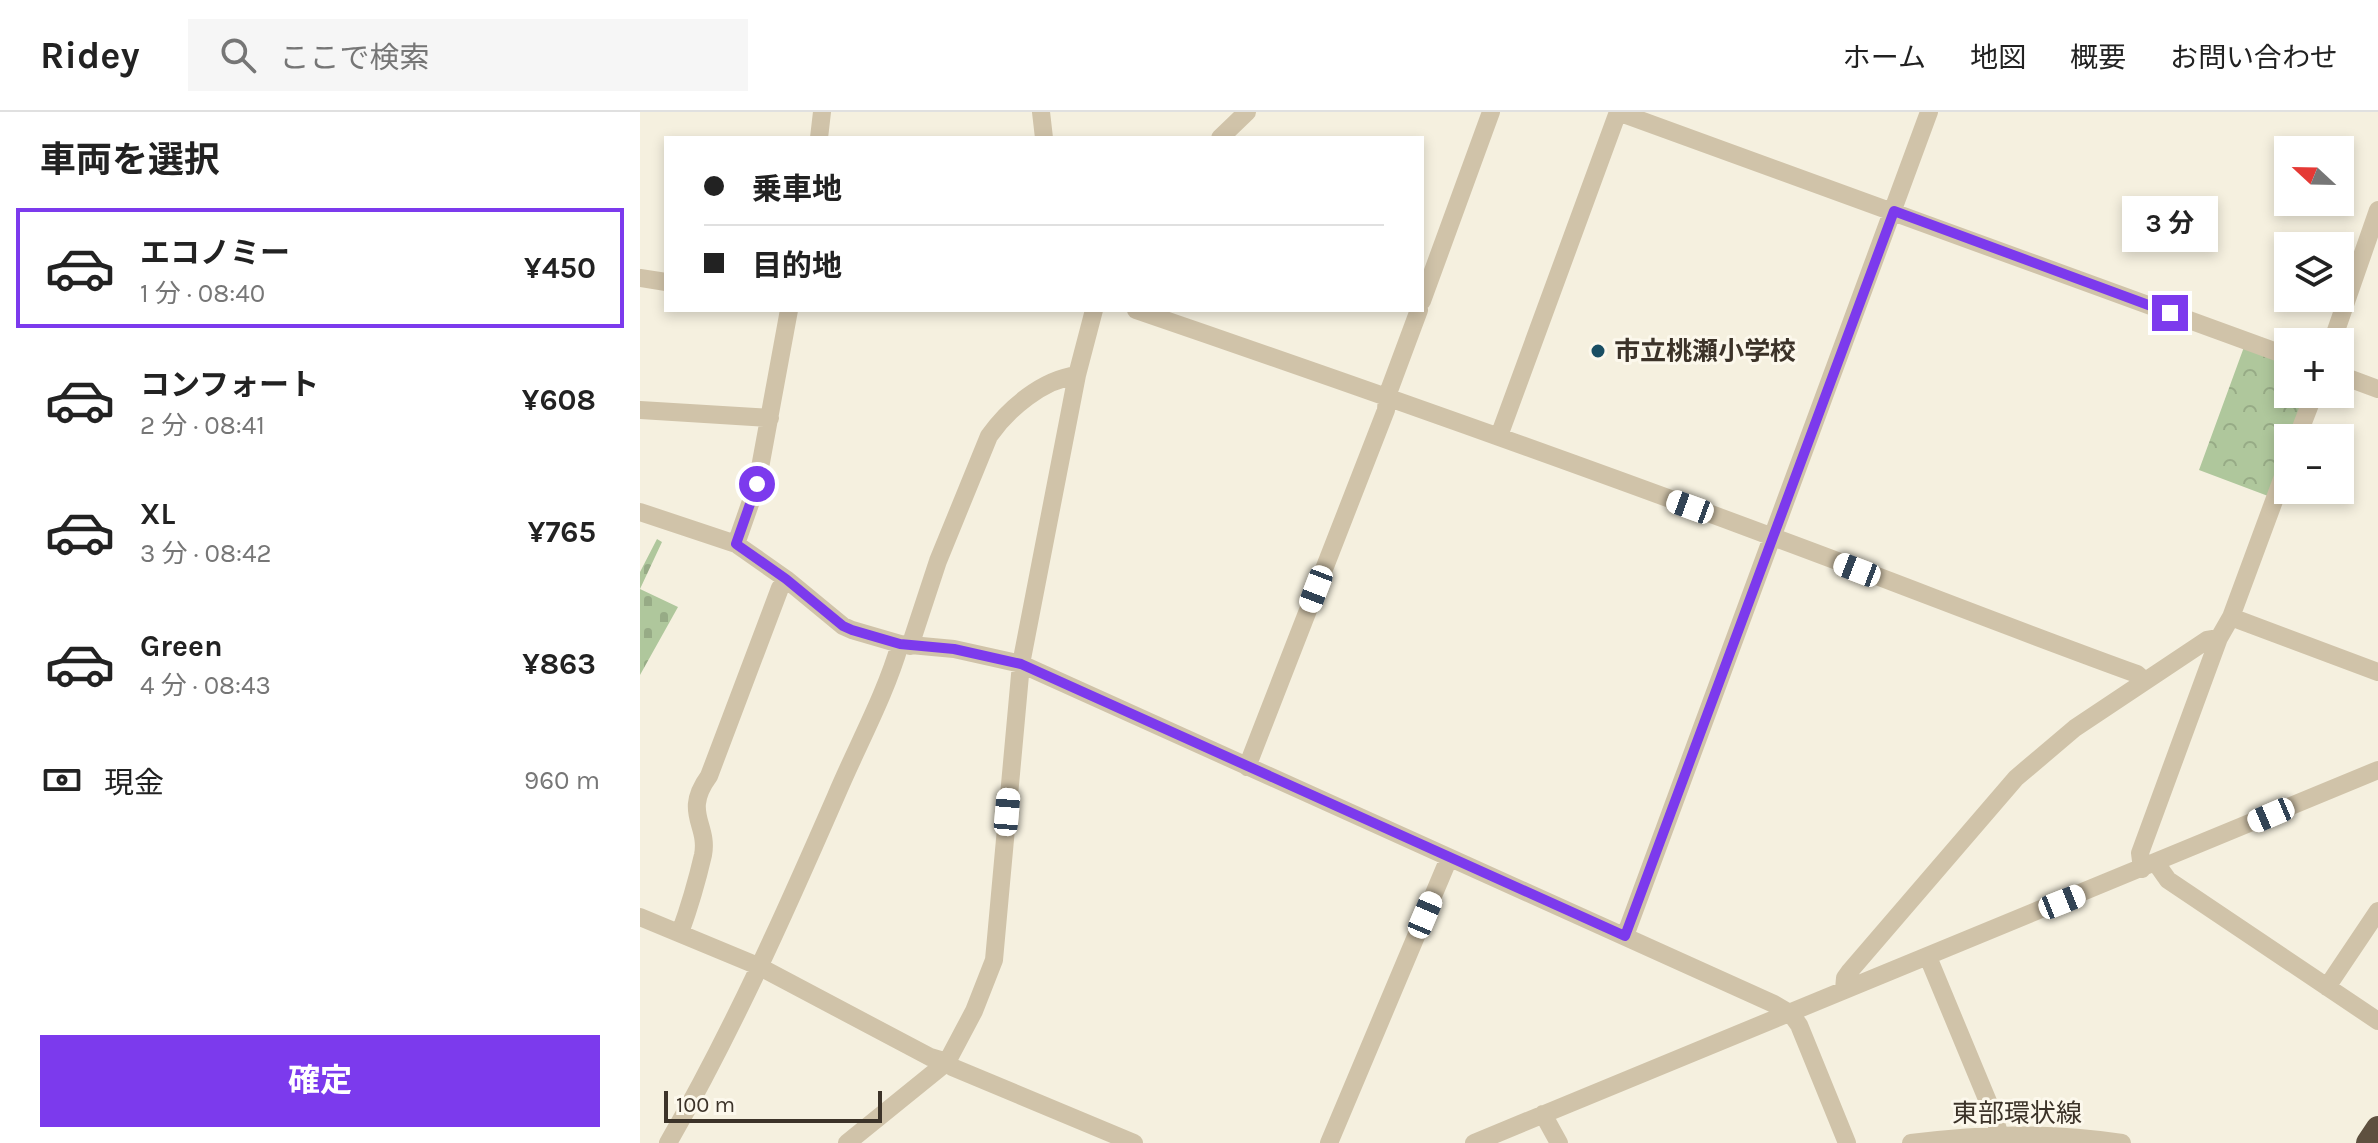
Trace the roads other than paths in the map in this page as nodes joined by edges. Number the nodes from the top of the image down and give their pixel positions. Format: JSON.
{"nodes":[{"id":1,"x":822,"y":112,"type":"edge"},
{"id":2,"x":1041,"y":112,"type":"edge"},
{"id":3,"x":1247,"y":112,"type":"edge"},
{"id":4,"x":1491,"y":112,"type":"edge"},
{"id":5,"x":1618,"y":112,"type":"edge"},
{"id":6,"x":1929,"y":112,"type":"edge"},
{"id":7,"x":1646,"y":117,"type":"edge"},
{"id":8,"x":819,"y":136,"type":"edge"},
{"id":9,"x":1044,"y":136,"type":"edge"},
{"id":10,"x":1222,"y":136,"type":"edge"},
{"id":11,"x":2378,"y":210,"type":"edge"},
{"id":12,"x":1894,"y":211,"type":"junction"},
{"id":13,"x":640,"y":278,"type":"edge"},
{"id":14,"x":664,"y":282,"type":"edge"},
{"id":15,"x":1424,"y":296,"type":"edge"},
{"id":16,"x":789,"y":312,"type":"edge"},
{"id":17,"x":1093,"y":312,"type":"edge"},
{"id":18,"x":1142,"y":312,"type":"edge"},
{"id":19,"x":1418,"y":312,"type":"edge"},
{"id":20,"x":2337,"y":328,"type":"edge"},
{"id":21,"x":2274,"y":351,"type":"edge"},
{"id":22,"x":1077,"y":375,"type":"junction"},
{"id":23,"x":2354,"y":380,"type":"edge"},
{"id":24,"x":2378,"y":389,"type":"edge"},
{"id":25,"x":1387,"y":396,"type":"junction"},
{"id":26,"x":640,"y":410,"type":"edge"},
{"id":27,"x":770,"y":418,"type":"junction"},
{"id":28,"x":1499,"y":436,"type":"junction"},
{"id":29,"x":2274,"y":501,"type":"edge"},
{"id":30,"x":640,"y":512,"type":"edge"},
{"id":31,"x":1772,"y":537,"type":"junction"},
{"id":32,"x":736,"y":544,"type":"junction"},
{"id":33,"x":786,"y":579,"type":"junction"},
{"id":34,"x":2231,"y":617,"type":"junction"},
{"id":35,"x":2219,"y":638,"type":"junction"},
{"id":36,"x":905,"y":645,"type":"junction"},
{"id":37,"x":1021,"y":664,"type":"junction"},
{"id":38,"x":2378,"y":672,"type":"edge"},
{"id":39,"x":2145,"y":681,"type":"junction"},
{"id":40,"x":1247,"y":767,"type":"junction"},
{"id":41,"x":2378,"y":770,"type":"edge"},
{"id":42,"x":1449,"y":858,"type":"junction"},
{"id":43,"x":2149,"y":866,"type":"junction"},
{"id":44,"x":2378,"y":911,"type":"edge"},
{"id":45,"x":640,"y":917,"type":"edge"},
{"id":46,"x":680,"y":933,"type":"junction"},
{"id":47,"x":1625,"y":936,"type":"junction"},
{"id":48,"x":1928,"y":957,"type":"junction"},
{"id":49,"x":758,"y":966,"type":"junction"},
{"id":50,"x":2327,"y":987,"type":"junction"},
{"id":51,"x":1844,"y":990,"type":"junction"},
{"id":52,"x":1791,"y":1014,"type":"junction"},
{"id":53,"x":2378,"y":1021,"type":"edge"},
{"id":54,"x":947,"y":1062,"type":"junction"},
{"id":55,"x":1543,"y":1114,"type":"junction"},
{"id":56,"x":2378,"y":1128,"type":"edge"},
{"id":57,"x":2001,"y":1138,"type":"edge"},
{"id":58,"x":668,"y":1143,"type":"edge"},
{"id":59,"x":847,"y":1143,"type":"edge"},
{"id":60,"x":1134,"y":1143,"type":"edge"},
{"id":61,"x":1329,"y":1143,"type":"edge"},
{"id":62,"x":1474,"y":1143,"type":"edge"},
{"id":63,"x":1559,"y":1143,"type":"edge"},
{"id":64,"x":1847,"y":1143,"type":"edge"},
{"id":65,"x":1911,"y":1143,"type":"edge"},
{"id":66,"x":2122,"y":1143,"type":"edge"},
{"id":67,"x":2368,"y":1143,"type":"edge"}],
"edges":[{"from":1,"to":8,"type":"street"},
{"from":2,"to":9,"type":"street"},
{"from":3,"to":10,"type":"street"},
{"from":4,"to":15,"type":"street"},
{"from":5,"to":7,"type":"street"},
{"from":5,"to":28,"type":"street"},
{"from":6,"to":12,"type":"street"},
{"from":7,"to":12,"type":"street"},
{"from":11,"to":20,"type":"street"},
{"from":12,"to":21,"type":"street"},
{"from":12,"to":31,"type":"street"},
{"from":13,"to":14,"type":"street"},
{"from":16,"to":27,"type":"street"},
{"from":17,"to":22,"type":"street"},
{"from":18,"to":25,"type":"street"},
{"from":19,"to":25,"type":"street"},
{"from":22,"to":36,"type":"street"},
{"from":22,"to":37,"type":"street"},
{"from":23,"to":24,"type":"street"},
{"from":25,"to":28,"type":"street"},
{"from":25,"to":40,"type":"street"},
{"from":26,"to":27,"type":"street"},
{"from":27,"to":32,"type":"street"},
{"from":28,"to":31,"type":"street"},
{"from":29,"to":34,"type":"street"},
{"from":30,"to":32,"type":"street"},
{"from":31,"to":39,"type":"street"},
{"from":31,"to":47,"type":"street"},
{"from":32,"to":33,"type":"street"},
{"from":33,"to":36,"type":"street"},
{"from":33,"to":46,"type":"street"},
{"from":34,"to":35,"type":"street"},
{"from":34,"to":38,"type":"street"},
{"from":35,"to":39,"type":"street"},
{"from":35,"to":43,"type":"street"},
{"from":36,"to":37,"type":"street"},
{"from":36,"to":49,"type":"street"},
{"from":37,"to":40,"type":"street"},
{"from":37,"to":54,"type":"street"},
{"from":39,"to":51,"type":"street"},
{"from":40,"to":42,"type":"street"},
{"from":41,"to":43,"type":"street"},
{"from":42,"to":47,"type":"street"},
{"from":42,"to":61,"type":"street"},
{"from":43,"to":48,"type":"street"},
{"from":43,"to":50,"type":"street"},
{"from":44,"to":50,"type":"street"},
{"from":45,"to":46,"type":"street"},
{"from":46,"to":49,"type":"street"},
{"from":47,"to":52,"type":"street"},
{"from":48,"to":51,"type":"street"},
{"from":48,"to":57,"type":"street"},
{"from":49,"to":54,"type":"street"},
{"from":49,"to":58,"type":"street"},
{"from":50,"to":53,"type":"street"},
{"from":51,"to":52,"type":"street"},
{"from":52,"to":55,"type":"street"},
{"from":52,"to":64,"type":"street"},
{"from":54,"to":59,"type":"street"},
{"from":54,"to":60,"type":"street"},
{"from":55,"to":62,"type":"street"},
{"from":55,"to":63,"type":"street"},
{"from":56,"to":67,"type":"highway"},
{"from":57,"to":65,"type":"street","name":"東部環状線"},
{"from":57,"to":66,"type":"street","name":"東部環状線"}]}
